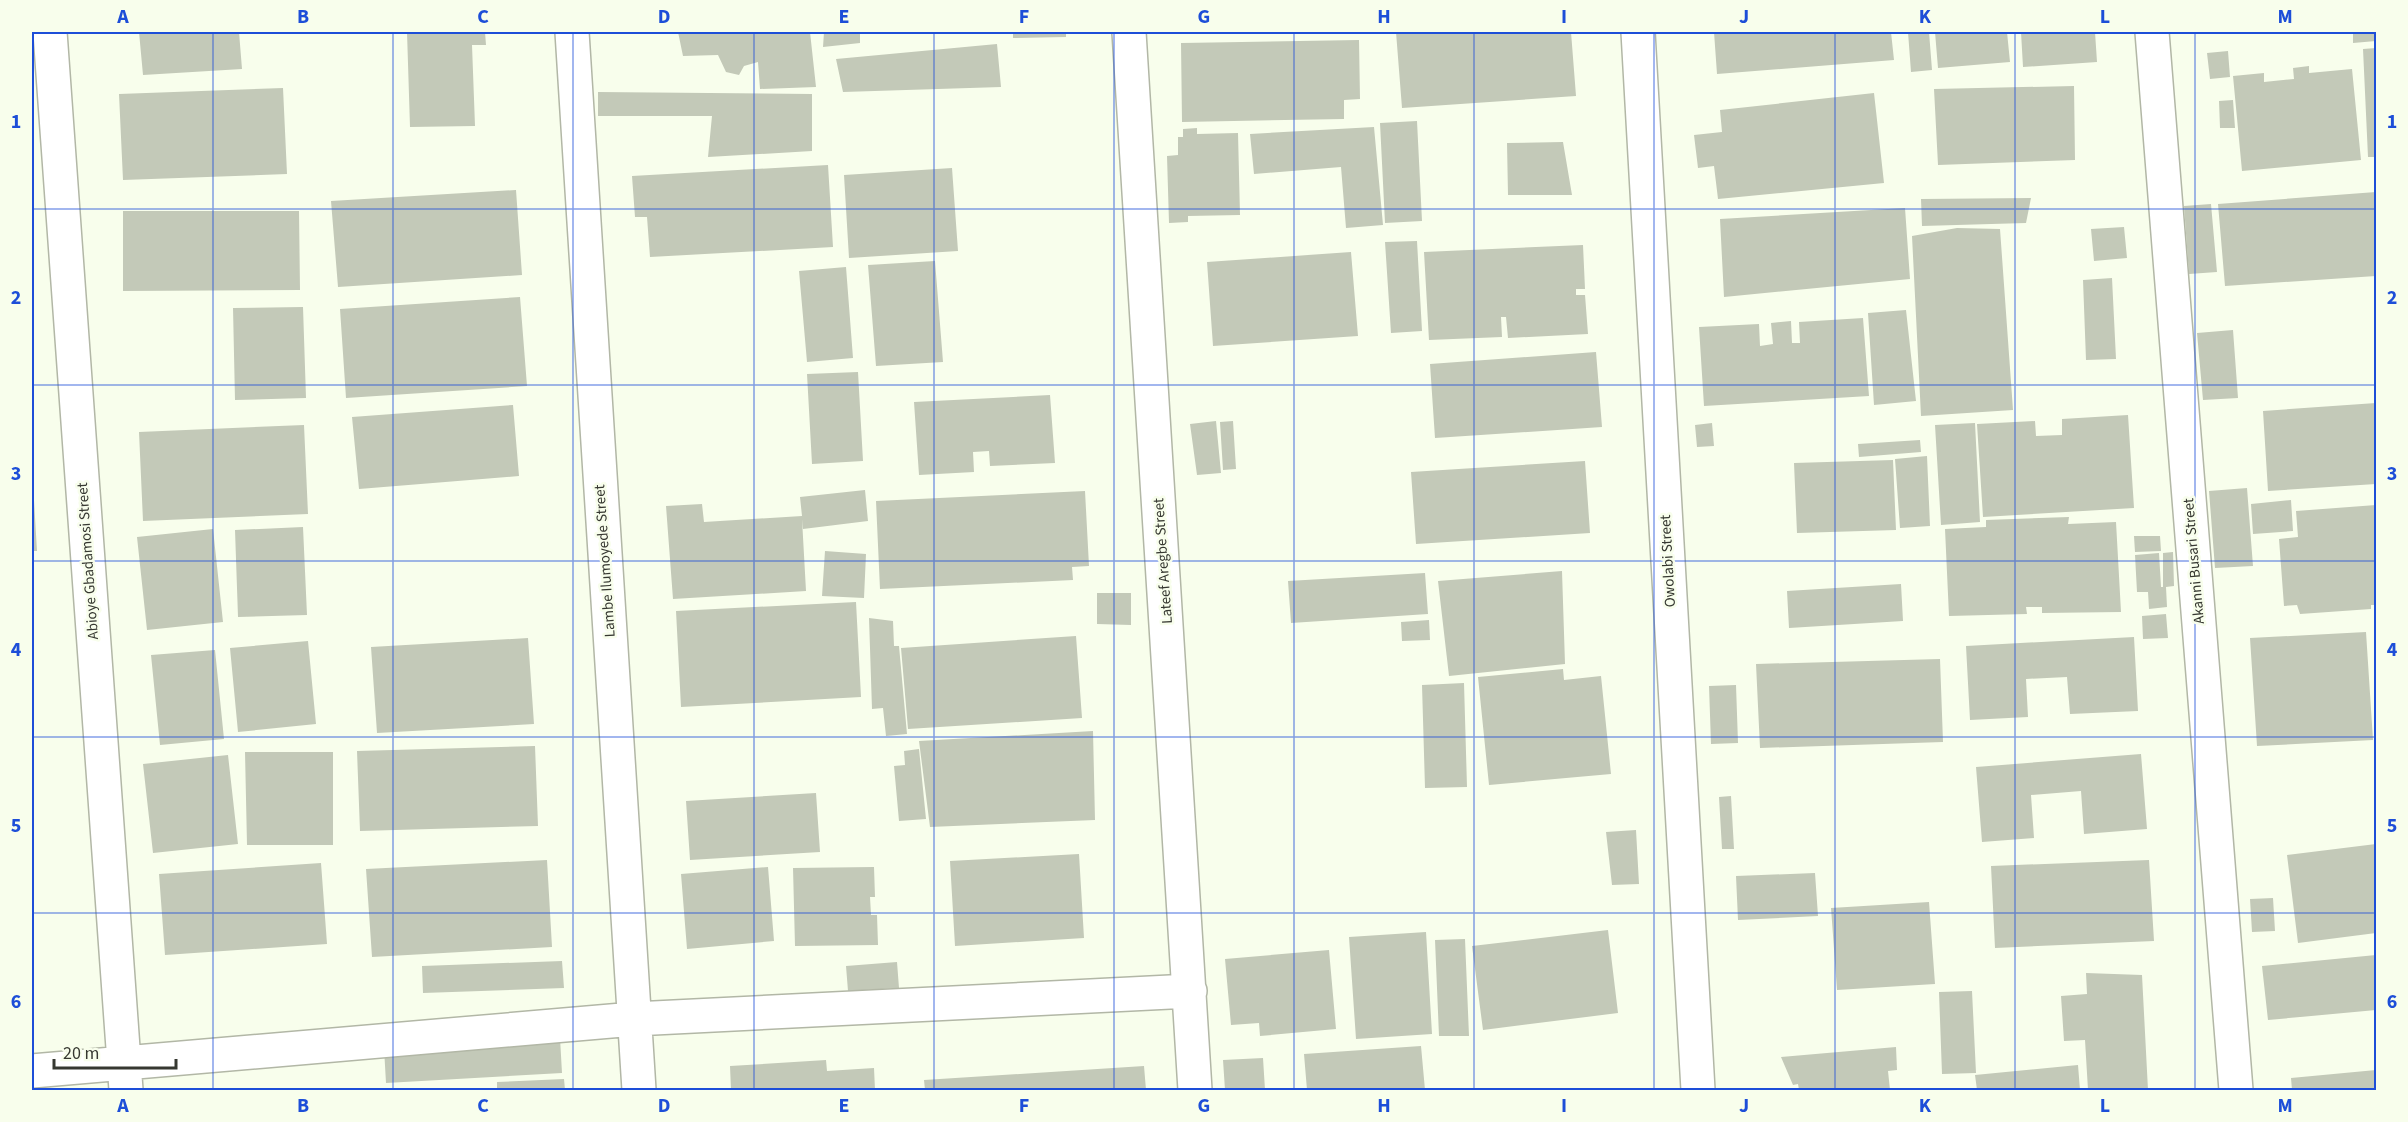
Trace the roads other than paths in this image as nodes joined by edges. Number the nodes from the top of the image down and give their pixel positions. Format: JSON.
{"nodes":[{"id":1,"x":50,"y":32,"type":"edge"},
{"id":2,"x":572,"y":32,"type":"edge"},
{"id":3,"x":1129,"y":32,"type":"edge"},
{"id":4,"x":1638,"y":32,"type":"edge"},
{"id":5,"x":2152,"y":32,"type":"edge"},
{"id":6,"x":1190,"y":991,"type":"junction"},
{"id":7,"x":634,"y":1019,"type":"junction"},
{"id":8,"x":32,"y":1071,"type":"edge"},
{"id":9,"x":125,"y":1077,"type":"edge"},
{"id":10,"x":639,"y":1090,"type":"edge"},
{"id":11,"x":1195,"y":1090,"type":"edge"},
{"id":12,"x":1698,"y":1090,"type":"edge"},
{"id":13,"x":2236,"y":1090,"type":"edge"}],
"edges":[{"from":1,"to":9,"type":"street","name":"Abioye Gbadamosi Street"},
{"from":2,"to":7,"type":"street","name":"Lambe Ilumoyede Street"},
{"from":3,"to":6,"type":"street","name":"Lateef Aregbe Street"},
{"from":4,"to":12,"type":"street","name":"Owolabi Street"},
{"from":5,"to":13,"type":"street","name":"Akanni Busari Street"},
{"from":6,"to":7,"type":"street"},
{"from":6,"to":11,"type":"street","name":"Lateef Aregbe Street"},
{"from":7,"to":9,"type":"street"},
{"from":7,"to":10,"type":"street","name":"Lambe Ilumoyede Street"},
{"from":8,"to":9,"type":"street"}]}
